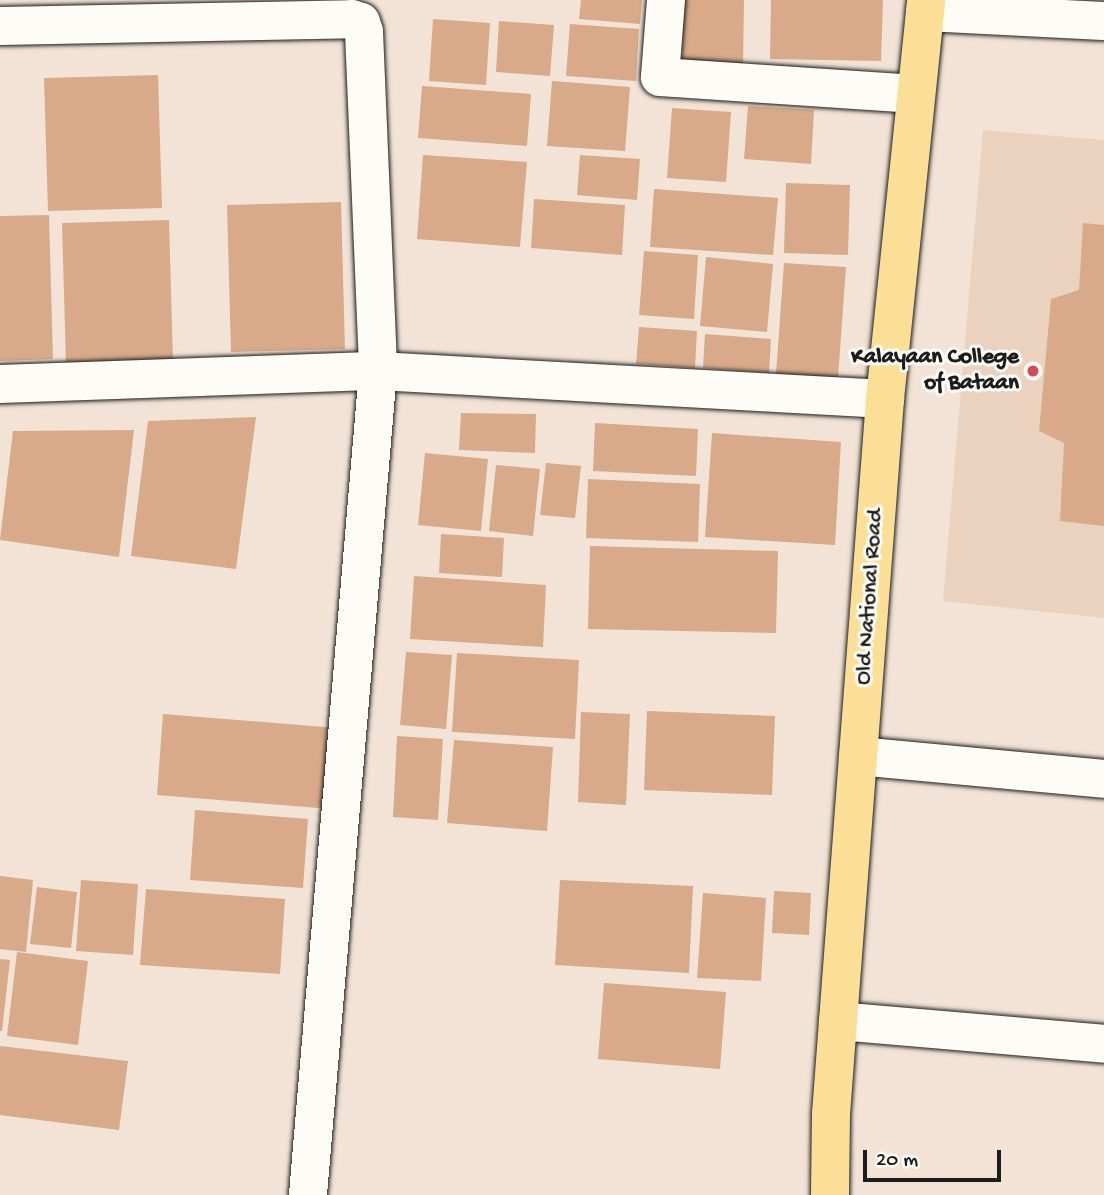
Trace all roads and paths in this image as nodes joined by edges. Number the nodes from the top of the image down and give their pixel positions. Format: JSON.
{"nodes":[{"id":1,"x":666,"y":0,"type":"edge"},
{"id":2,"x":925,"y":6,"type":"edge"},
{"id":3,"x":1104,"y":21,"type":"edge"},
{"id":4,"x":0,"y":26,"type":"edge"},
{"id":5,"x":915,"y":94,"type":"junction"},
{"id":6,"x":378,"y":371,"type":"junction"},
{"id":7,"x":0,"y":384,"type":"edge"},
{"id":8,"x":885,"y":399,"type":"junction"},
{"id":9,"x":858,"y":756,"type":"junction"},
{"id":10,"x":1104,"y":779,"type":"edge"},
{"id":11,"x":838,"y":1021,"type":"junction"},
{"id":12,"x":1104,"y":1044,"type":"edge"},
{"id":13,"x":309,"y":1195,"type":"edge"},
{"id":14,"x":830,"y":1195,"type":"edge"}],
"edges":[{"from":1,"to":5,"type":"street"},
{"from":2,"to":3,"type":"street"},
{"from":2,"to":5,"type":"main road","name":"Old National Road"},
{"from":4,"to":6,"type":"street"},
{"from":5,"to":8,"type":"main road","name":"Old National Road"},
{"from":6,"to":7,"type":"street"},
{"from":6,"to":8,"type":"street"},
{"from":6,"to":13,"type":"street"},
{"from":8,"to":9,"type":"main road","name":"Old National Road"},
{"from":9,"to":10,"type":"street"},
{"from":9,"to":11,"type":"main road","name":"Old National Road"},
{"from":11,"to":12,"type":"street"},
{"from":11,"to":14,"type":"main road","name":"Old National Road"}]}
